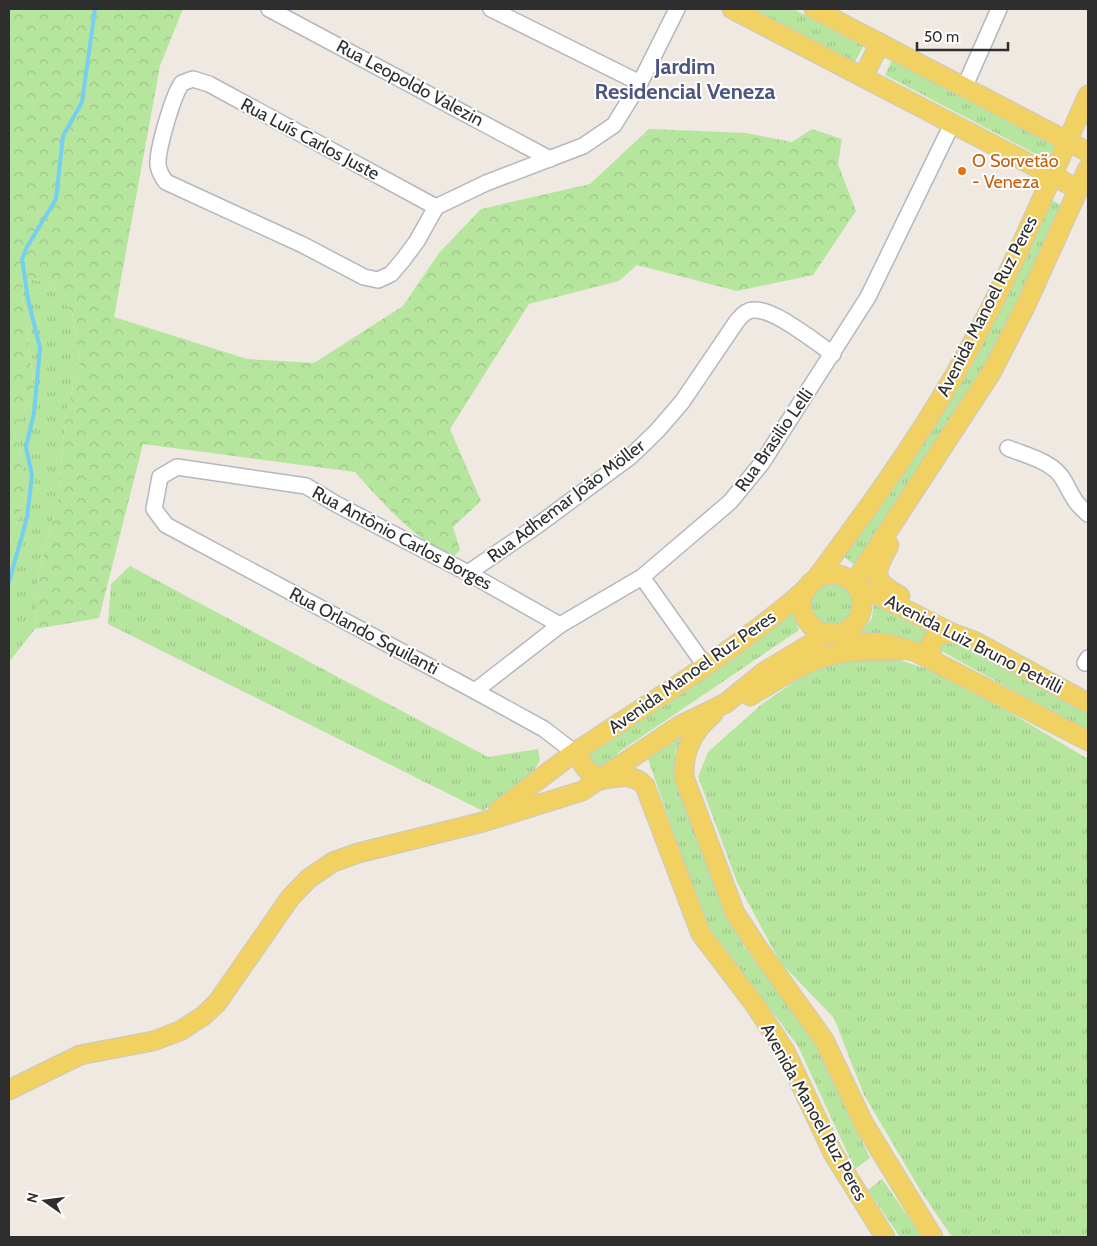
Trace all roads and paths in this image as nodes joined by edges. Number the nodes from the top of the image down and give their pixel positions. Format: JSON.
{"nodes":[{"id":1,"x":269,"y":9,"type":"edge"},
{"id":2,"x":491,"y":9,"type":"edge"},
{"id":3,"x":677,"y":9,"type":"edge"},
{"id":4,"x":732,"y":9,"type":"edge"},
{"id":5,"x":814,"y":9,"type":"edge"},
{"id":6,"x":999,"y":9,"type":"edge"},
{"id":7,"x":880,"y":43,"type":"junction"},
{"id":8,"x":862,"y":77,"type":"junction"},
{"id":9,"x":640,"y":83,"type":"junction"},
{"id":10,"x":964,"y":88,"type":"junction"},
{"id":11,"x":1088,"y":95,"type":"edge"},
{"id":12,"x":952,"y":124,"type":"junction"},
{"id":13,"x":1067,"y":142,"type":"junction"},
{"id":14,"x":1088,"y":152,"type":"edge"},
{"id":15,"x":550,"y":159,"type":"junction"},
{"id":16,"x":1088,"y":168,"type":"edge"},
{"id":17,"x":1052,"y":175,"type":"junction"},
{"id":18,"x":1083,"y":188,"type":"edge"},
{"id":19,"x":436,"y":207,"type":"junction"},
{"id":20,"x":833,"y":354,"type":"junction"},
{"id":21,"x":1008,"y":448,"type":"dead end"},
{"id":22,"x":927,"y":469,"type":"junction"},
{"id":23,"x":154,"y":509,"type":"joint"},
{"id":24,"x":1088,"y":514,"type":"edge"},
{"id":25,"x":468,"y":573,"type":"junction"},
{"id":26,"x":642,"y":577,"type":"junction"},
{"id":27,"x":811,"y":584,"type":"junction"},
{"id":28,"x":856,"y":586,"type":"junction"},
{"id":29,"x":560,"y":625,"type":"junction"},
{"id":30,"x":952,"y":633,"type":"junction"},
{"id":31,"x":831,"y":634,"type":"junction"},
{"id":32,"x":974,"y":641,"type":"junction"},
{"id":33,"x":906,"y":649,"type":"junction"},
{"id":34,"x":933,"y":660,"type":"junction"},
{"id":35,"x":706,"y":667,"type":"junction"},
{"id":36,"x":475,"y":690,"type":"junction"},
{"id":37,"x":726,"y":703,"type":"junction"},
{"id":38,"x":1088,"y":703,"type":"edge"},
{"id":39,"x":1088,"y":741,"type":"edge"},
{"id":40,"x":575,"y":753,"type":"junction"},
{"id":41,"x":601,"y":780,"type":"junction"},
{"id":42,"x":482,"y":822,"type":"junction"},
{"id":43,"x":9,"y":1090,"type":"edge"},
{"id":44,"x":885,"y":1237,"type":"edge"},
{"id":45,"x":933,"y":1237,"type":"edge"}],
"edges":[{"from":1,"to":15,"type":"street","name":"Rua Leopoldo Valezin"},
{"from":2,"to":9,"type":"street"},
{"from":3,"to":9,"type":"street"},
{"from":4,"to":8,"type":"main road"},
{"from":5,"to":7,"type":"main road"},
{"from":6,"to":10,"type":"street"},
{"from":7,"to":8,"type":"main road"},
{"from":7,"to":10,"type":"main road"},
{"from":8,"to":12,"type":"main road"},
{"from":9,"to":15,"type":"street"},
{"from":10,"to":13,"type":"main road"},
{"from":11,"to":13,"type":"main road","name":"Avenida Manoel Ruz Peres"},
{"from":12,"to":17,"type":"main road"},
{"from":12,"to":20,"type":"street","name":"Rua Brasilio Lelli"},
{"from":13,"to":14,"type":"main road"},
{"from":13,"to":17,"type":"main road","name":"Avenida Manoel Ruz Peres"},
{"from":15,"to":19,"type":"street"},
{"from":16,"to":18,"type":"main road","name":"Avenida Manoel Ruz Peres"},
{"from":17,"to":18,"type":"main road"},
{"from":17,"to":27,"type":"main road","name":"Avenida Manoel Ruz Peres"},
{"from":18,"to":22,"type":"main road","name":"Avenida Manoel Ruz Peres"},
{"from":19,"to":19,"type":"street","name":"Rua Luís Carlos Juste"},
{"from":20,"to":25,"type":"street","name":"Rua Adhemar João Möller"},
{"from":20,"to":26,"type":"street","name":"Rua Brasilio Lelli"},
{"from":21,"to":24,"type":"street"},
{"from":22,"to":28,"type":"main road","name":"Avenida Manoel Ruz Peres"},
{"from":22,"to":32,"type":"main road"},
{"from":23,"to":25,"type":"street","name":"Rua Antônio Carlos Borges"},
{"from":23,"to":36,"type":"street","name":"Rua Orlando Squilanti"},
{"from":25,"to":29,"type":"street","name":"Rua Antônio Carlos Borges"},
{"from":26,"to":29,"type":"street","name":"Rua Brasilio Lelli"},
{"from":26,"to":35,"type":"street"},
{"from":27,"to":28,"type":"main road"},
{"from":27,"to":31,"type":"main road"},
{"from":27,"to":35,"type":"main road","name":"Avenida Manoel Ruz Peres"},
{"from":28,"to":30,"type":"main road","name":"Avenida Luiz Bruno Petrilli"},
{"from":28,"to":31,"type":"main road"},
{"from":29,"to":36,"type":"street","name":"Rua Brasilio Lelli"},
{"from":30,"to":32,"type":"main road","name":"Avenida Luiz Bruno Petrilli"},
{"from":30,"to":34,"type":"main road"},
{"from":31,"to":33,"type":"main road","name":"Avenida Luiz Bruno Petrilli"},
{"from":31,"to":37,"type":"main road","name":"Avenida Manoel Ruz Peres"},
{"from":32,"to":38,"type":"main road","name":"Avenida Luiz Bruno Petrilli"},
{"from":33,"to":34,"type":"main road","name":"Avenida Luiz Bruno Petrilli"},
{"from":33,"to":37,"type":"main road"},
{"from":34,"to":39,"type":"main road","name":"Avenida Luiz Bruno Petrilli"},
{"from":35,"to":40,"type":"main road","name":"Avenida Manoel Ruz Peres"},
{"from":36,"to":40,"type":"street","name":"Rua Orlando Squilanti"},
{"from":37,"to":41,"type":"main road","name":"Avenida Manoel Ruz Peres"},
{"from":37,"to":45,"type":"main road","name":"Avenida Manoel Ruz Peres"},
{"from":40,"to":41,"type":"main road"},
{"from":40,"to":42,"type":"main road","name":"Avenida Manoel Ruz Peres"},
{"from":41,"to":42,"type":"main road"},
{"from":41,"to":44,"type":"main road","name":"Avenida Manoel Ruz Peres"},
{"from":42,"to":43,"type":"main road"}]}
